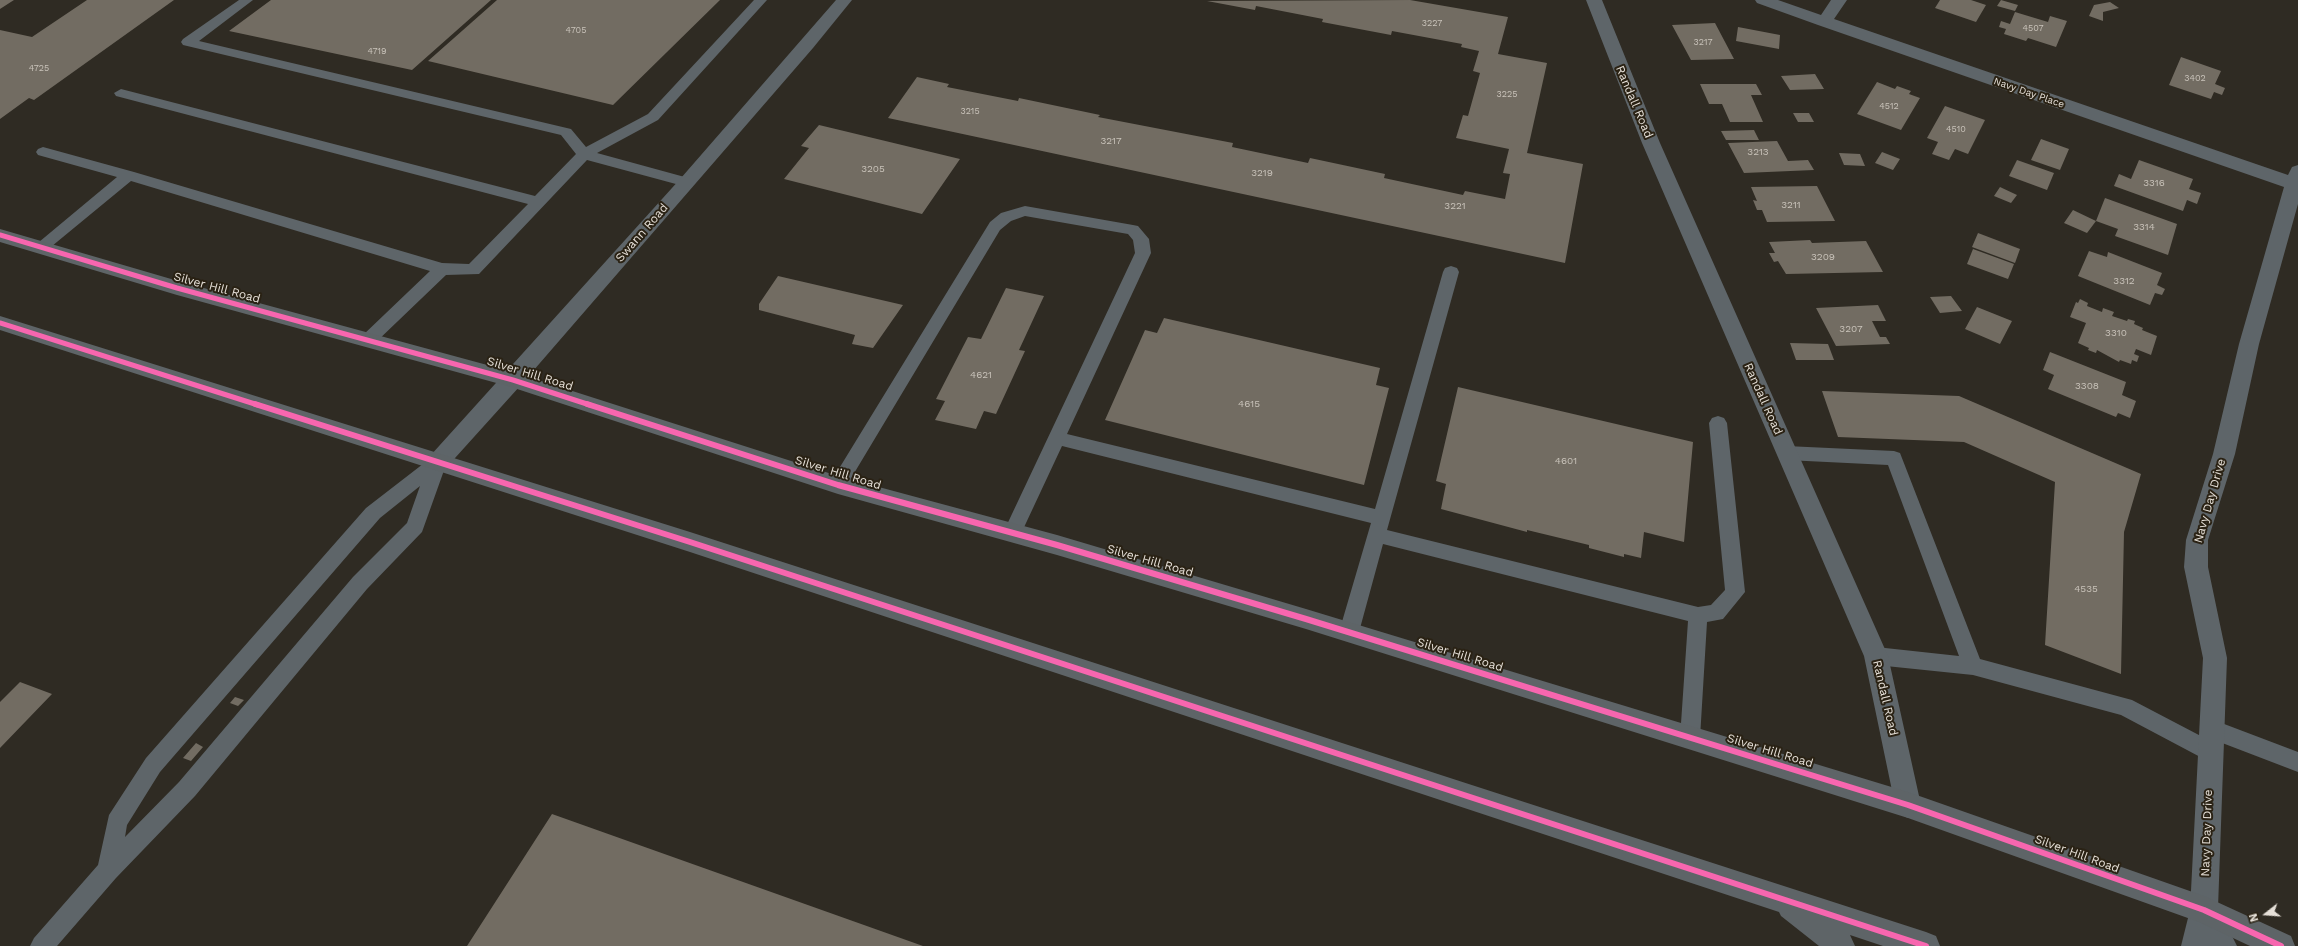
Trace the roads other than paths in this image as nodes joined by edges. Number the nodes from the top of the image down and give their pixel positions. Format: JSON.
{"nodes":[{"id":1,"x":247,"y":0,"type":"edge"},
{"id":2,"x":761,"y":0,"type":"edge"},
{"id":3,"x":844,"y":0,"type":"edge"},
{"id":4,"x":1594,"y":0,"type":"edge"},
{"id":5,"x":1763,"y":0,"type":"edge"},
{"id":6,"x":1839,"y":0,"type":"edge"},
{"id":7,"x":1824,"y":22,"type":"junction"},
{"id":8,"x":121,"y":94,"type":"dead end"},
{"id":9,"x":43,"y":152,"type":"dead end"},
{"id":10,"x":584,"y":154,"type":"junction"},
{"id":11,"x":129,"y":175,"type":"junction"},
{"id":12,"x":2296,"y":178,"type":"edge"},
{"id":13,"x":687,"y":182,"type":"junction"},
{"id":14,"x":540,"y":202,"type":"junction"},
{"id":15,"x":0,"y":235,"type":"edge"},
{"id":16,"x":41,"y":247,"type":"junction"},
{"id":17,"x":442,"y":269,"type":"junction"},
{"id":18,"x":1451,"y":272,"type":"dead end"},
{"id":19,"x":0,"y":323,"type":"edge"},
{"id":20,"x":368,"y":340,"type":"junction"},
{"id":21,"x":513,"y":380,"type":"junction"},
{"id":22,"x":1718,"y":423,"type":"dead end"},
{"id":23,"x":1057,"y":438,"type":"junction"},
{"id":24,"x":1786,"y":453,"type":"junction"},
{"id":25,"x":438,"y":462,"type":"junction"},
{"id":26,"x":838,"y":485,"type":"junction"},
{"id":27,"x":1379,"y":526,"type":"junction"},
{"id":28,"x":1012,"y":533,"type":"junction"},
{"id":29,"x":1698,"y":615,"type":"junction"},
{"id":30,"x":1349,"y":632,"type":"junction"},
{"id":31,"x":1876,"y":656,"type":"junction"},
{"id":32,"x":1973,"y":666,"type":"junction"},
{"id":33,"x":2211,"y":729,"type":"junction"},
{"id":34,"x":1690,"y":738,"type":"junction"},
{"id":35,"x":2210,"y":752,"type":"junction"},
{"id":36,"x":2298,"y":762,"type":"edge"},
{"id":37,"x":1908,"y":805,"type":"junction"},
{"id":38,"x":108,"y":870,"type":"junction"},
{"id":39,"x":1779,"y":896,"type":"junction"},
{"id":40,"x":2204,"y":910,"type":"junction"},
{"id":41,"x":42,"y":946,"type":"edge"},
{"id":42,"x":1841,"y":946,"type":"edge"},
{"id":43,"x":1926,"y":946,"type":"edge"},
{"id":44,"x":2195,"y":946,"type":"edge"},
{"id":45,"x":2223,"y":946,"type":"edge"},
{"id":46,"x":2281,"y":946,"type":"edge"}],
"edges":[{"from":1,"to":10,"type":"lane"},
{"from":2,"to":10,"type":"lane"},
{"from":3,"to":13,"type":"street","name":"Swann Road"},
{"from":4,"to":24,"type":"street","name":"Randall Road"},
{"from":5,"to":7,"type":"street","name":"Navy Day Place"},
{"from":6,"to":7,"type":"street"},
{"from":7,"to":12,"type":"street","name":"Navy Day Place"},
{"from":8,"to":14,"type":"lane"},
{"from":9,"to":11,"type":"lane"},
{"from":10,"to":13,"type":"lane"},
{"from":10,"to":14,"type":"lane"},
{"from":11,"to":16,"type":"lane"},
{"from":11,"to":17,"type":"lane"},
{"from":12,"to":33,"type":"street","name":"Navy Day Drive"},
{"from":13,"to":21,"type":"street","name":"Swann Road"},
{"from":14,"to":17,"type":"lane"},
{"from":15,"to":16,"type":"main road","name":"Silver Hill Road"},
{"from":16,"to":20,"type":"main road","name":"Silver Hill Road"},
{"from":17,"to":20,"type":"lane"},
{"from":18,"to":27,"type":"lane"},
{"from":19,"to":25,"type":"main road"},
{"from":20,"to":21,"type":"main road","name":"Silver Hill Road"},
{"from":21,"to":25,"type":"street","name":"Swann Road"},
{"from":21,"to":26,"type":"main road","name":"Silver Hill Road"},
{"from":22,"to":29,"type":"lane"},
{"from":23,"to":26,"type":"lane"},
{"from":23,"to":27,"type":"lane"},
{"from":23,"to":28,"type":"lane"},
{"from":24,"to":31,"type":"street","name":"Randall Road"},
{"from":24,"to":32,"type":"lane"},
{"from":25,"to":38,"type":"lane"},
{"from":25,"to":38,"type":"lane"},
{"from":25,"to":39,"type":"main road"},
{"from":26,"to":28,"type":"main road","name":"Silver Hill Road"},
{"from":27,"to":29,"type":"lane"},
{"from":27,"to":30,"type":"lane"},
{"from":28,"to":30,"type":"main road","name":"Silver Hill Road"},
{"from":29,"to":34,"type":"lane"},
{"from":30,"to":34,"type":"main road","name":"Silver Hill Road"},
{"from":31,"to":32,"type":"lane"},
{"from":31,"to":37,"type":"street","name":"Randall Road"},
{"from":32,"to":35,"type":"lane"},
{"from":33,"to":35,"type":"street","name":"Navy Day Drive"},
{"from":33,"to":36,"type":"lane"},
{"from":34,"to":37,"type":"main road","name":"Silver Hill Road"},
{"from":35,"to":40,"type":"street","name":"Navy Day Drive"},
{"from":37,"to":40,"type":"main road","name":"Silver Hill Road"},
{"from":38,"to":41,"type":"lane"},
{"from":39,"to":42,"type":"main road"},
{"from":39,"to":43,"type":"main road"},
{"from":40,"to":44,"type":"street","name":"Navy Day Drive"},
{"from":40,"to":45,"type":"street","name":"Navy Day Drive"},
{"from":40,"to":46,"type":"main road","name":"Silver Hill Road"}]}
